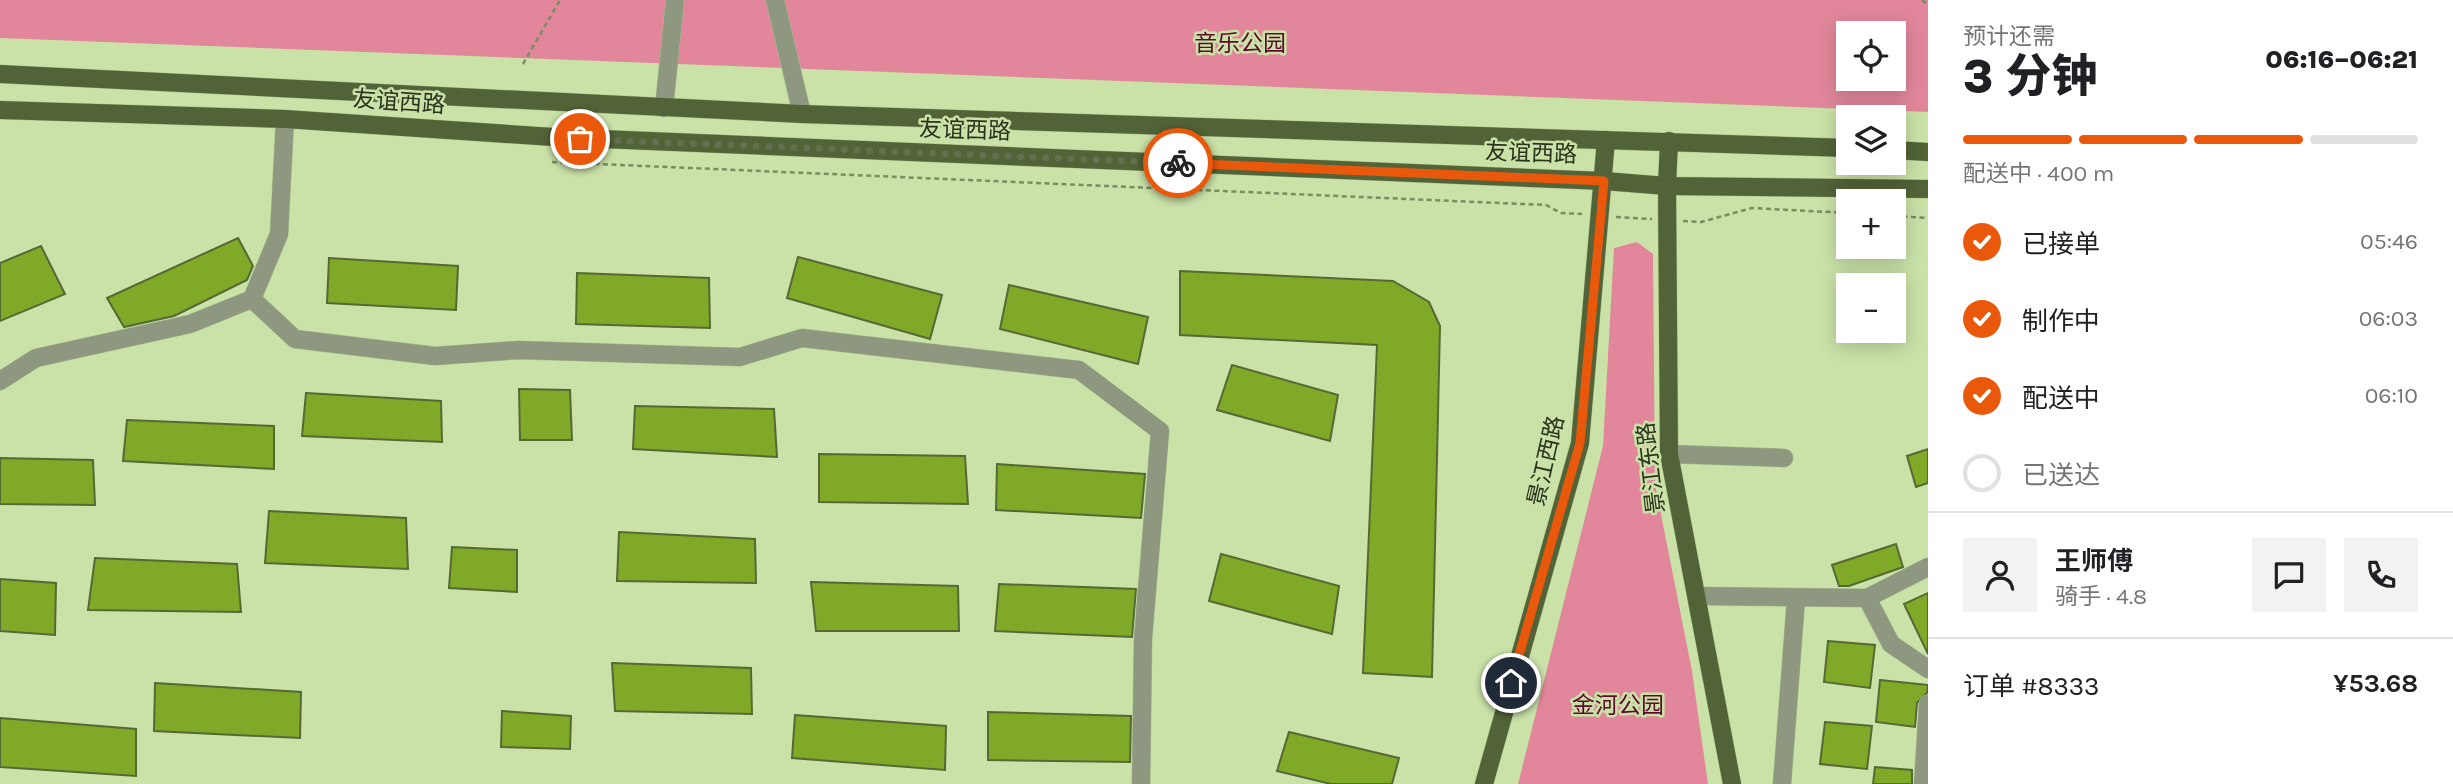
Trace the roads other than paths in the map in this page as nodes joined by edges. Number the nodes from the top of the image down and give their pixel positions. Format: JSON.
{"nodes":[{"id":1,"x":675,"y":0,"type":"edge"},
{"id":2,"x":775,"y":0,"type":"edge"},
{"id":3,"x":0,"y":74,"type":"edge"},
{"id":4,"x":664,"y":108,"type":"junction"},
{"id":5,"x":0,"y":110,"type":"edge"},
{"id":6,"x":802,"y":114,"type":"junction"},
{"id":7,"x":285,"y":119,"type":"junction"},
{"id":8,"x":1606,"y":140,"type":"junction"},
{"id":9,"x":1669,"y":141,"type":"junction"},
{"id":10,"x":1836,"y":148,"type":"edge"},
{"id":11,"x":1906,"y":151,"type":"edge"},
{"id":12,"x":1928,"y":152,"type":"edge"},
{"id":13,"x":1604,"y":181,"type":"junction"},
{"id":14,"x":1667,"y":186,"type":"junction"},
{"id":15,"x":1928,"y":189,"type":"edge"},
{"id":16,"x":252,"y":299,"type":"junction"},
{"id":17,"x":0,"y":381,"type":"edge"},
{"id":18,"x":1670,"y":454,"type":"junction"},
{"id":19,"x":1784,"y":458,"type":"dead end"},
{"id":20,"x":1928,"y":567,"type":"edge"},
{"id":21,"x":1697,"y":596,"type":"junction"},
{"id":22,"x":1867,"y":598,"type":"junction"},
{"id":23,"x":1796,"y":599,"type":"junction"},
{"id":24,"x":1928,"y":669,"type":"edge"},
{"id":25,"x":1928,"y":704,"type":"edge"},
{"id":26,"x":1925,"y":776,"type":"edge"},
{"id":27,"x":1141,"y":784,"type":"edge"},
{"id":28,"x":1485,"y":784,"type":"edge"},
{"id":29,"x":1732,"y":784,"type":"edge"},
{"id":30,"x":1783,"y":784,"type":"edge"}],
"edges":[{"from":1,"to":4,"type":"street"},
{"from":2,"to":6,"type":"street"},
{"from":3,"to":4,"type":"main road","name":"友谊西路"},
{"from":4,"to":6,"type":"main road","name":"友谊西路"},
{"from":5,"to":7,"type":"main road","name":"友谊西路"},
{"from":6,"to":8,"type":"main road","name":"友谊西路"},
{"from":7,"to":13,"type":"main road","name":"友谊西路"},
{"from":7,"to":16,"type":"street"},
{"from":8,"to":9,"type":"main road","name":"友谊西路"},
{"from":8,"to":13,"type":"main road","name":"景江西路"},
{"from":9,"to":10,"type":"main road","name":"友谊西路"},
{"from":9,"to":14,"type":"main road","name":"景江东路"},
{"from":11,"to":12,"type":"main road"},
{"from":13,"to":14,"type":"main road","name":"友谊西路"},
{"from":13,"to":28,"type":"main road","name":"景江西路"},
{"from":14,"to":15,"type":"main road","name":"友谊西路"},
{"from":14,"to":18,"type":"main road","name":"景江东路"},
{"from":16,"to":17,"type":"street"},
{"from":16,"to":27,"type":"street"},
{"from":18,"to":19,"type":"street"},
{"from":18,"to":21,"type":"main road","name":"景江东路"},
{"from":20,"to":22,"type":"street"},
{"from":21,"to":23,"type":"street"},
{"from":21,"to":29,"type":"main road","name":"景江东路"},
{"from":22,"to":23,"type":"street"},
{"from":22,"to":24,"type":"street"},
{"from":23,"to":30,"type":"street"},
{"from":25,"to":26,"type":"street"}]}
